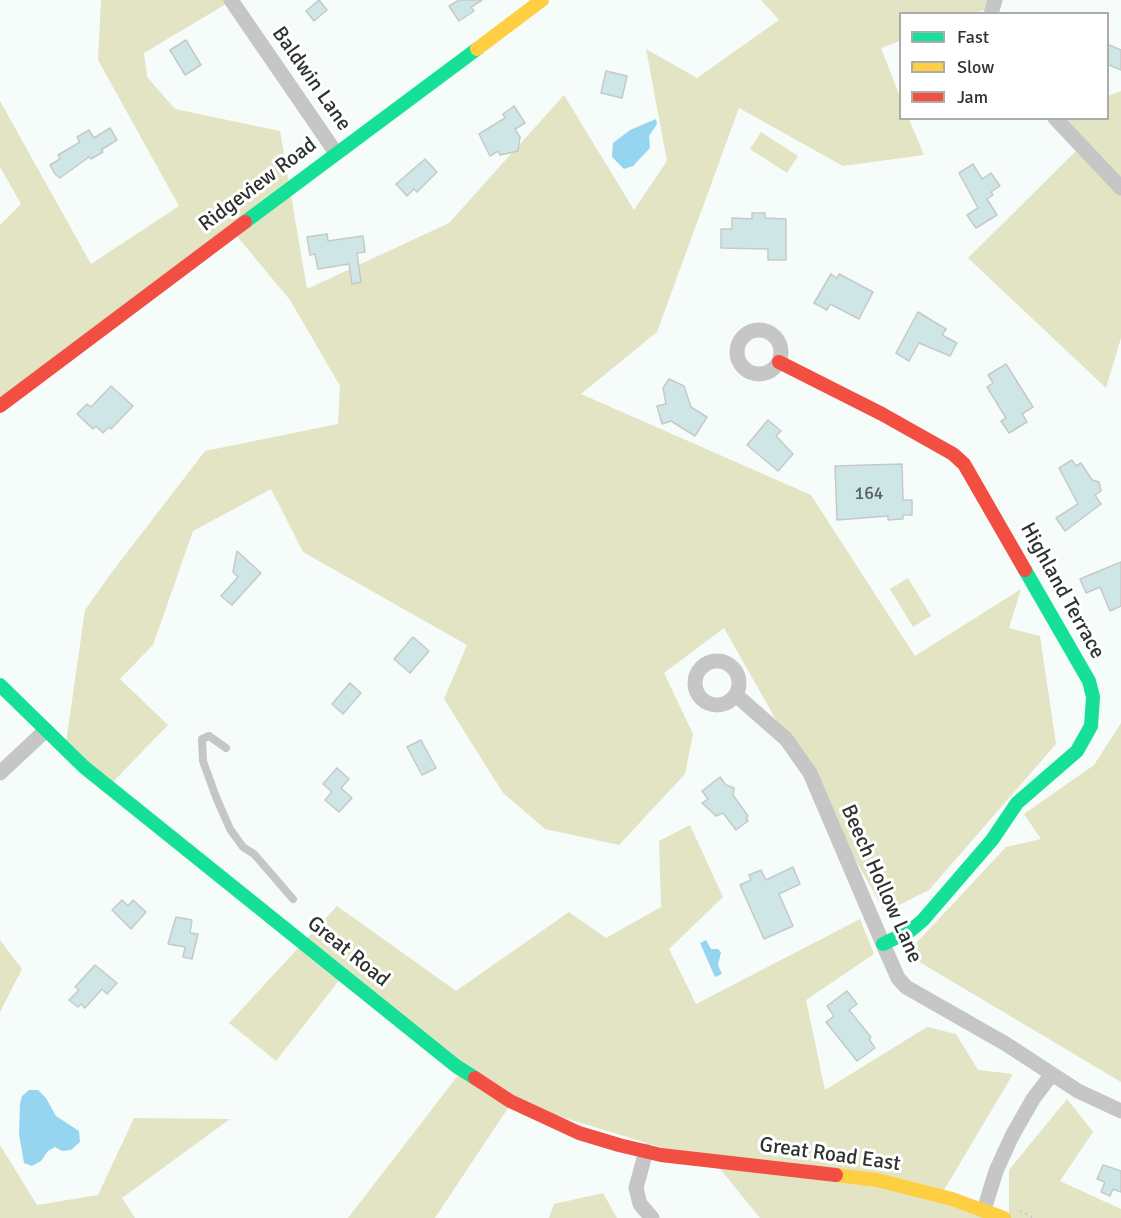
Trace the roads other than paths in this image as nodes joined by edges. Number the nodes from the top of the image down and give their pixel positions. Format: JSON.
{"nodes":[{"id":1,"x":231,"y":0,"type":"edge"},
{"id":2,"x":542,"y":0,"type":"edge"},
{"id":3,"x":1057,"y":120,"type":"edge"},
{"id":4,"x":336,"y":153,"type":"junction"},
{"id":5,"x":1121,"y":188,"type":"edge"},
{"id":6,"x":779,"y":362,"type":"dead end"},
{"id":7,"x":0,"y":406,"type":"edge"},
{"id":8,"x":0,"y":685,"type":"edge"},
{"id":9,"x":736,"y":695,"type":"dead end"},
{"id":10,"x":46,"y":730,"type":"junction"},
{"id":11,"x":226,"y":748,"type":"dead end"},
{"id":12,"x":0,"y":773,"type":"edge"},
{"id":13,"x":293,"y":899,"type":"dead end"},
{"id":14,"x":883,"y":944,"type":"junction"},
{"id":15,"x":1052,"y":1074,"type":"junction"},
{"id":16,"x":1121,"y":1111,"type":"edge"},
{"id":17,"x":646,"y":1151,"type":"junction"},
{"id":18,"x":984,"y":1209,"type":"junction"},
{"id":19,"x":652,"y":1218,"type":"edge"},
{"id":20,"x":1004,"y":1218,"type":"edge"}],
"edges":[{"from":1,"to":4,"type":"street","name":"Baldwin Lane"},
{"from":2,"to":4,"type":"street","name":"Ridgeview Road"},
{"from":3,"to":5,"type":"street"},
{"from":4,"to":7,"type":"street","name":"Ridgeview Road"},
{"from":6,"to":14,"type":"street","name":"Highland Terrace"},
{"from":8,"to":10,"type":"street","name":"Great Road"},
{"from":9,"to":14,"type":"street","name":"Beech Hollow Lane"},
{"from":10,"to":12,"type":"street"},
{"from":10,"to":17,"type":"street","name":"Great Road"},
{"from":11,"to":13,"type":"lane"},
{"from":14,"to":15,"type":"street","name":"Beech Hollow Lane"},
{"from":15,"to":16,"type":"street","name":"Beech Hollow Lane"},
{"from":15,"to":18,"type":"street"},
{"from":17,"to":18,"type":"street","name":"Great Road East"},
{"from":17,"to":19,"type":"street"},
{"from":18,"to":20,"type":"street","name":"Great Road East"}]}
